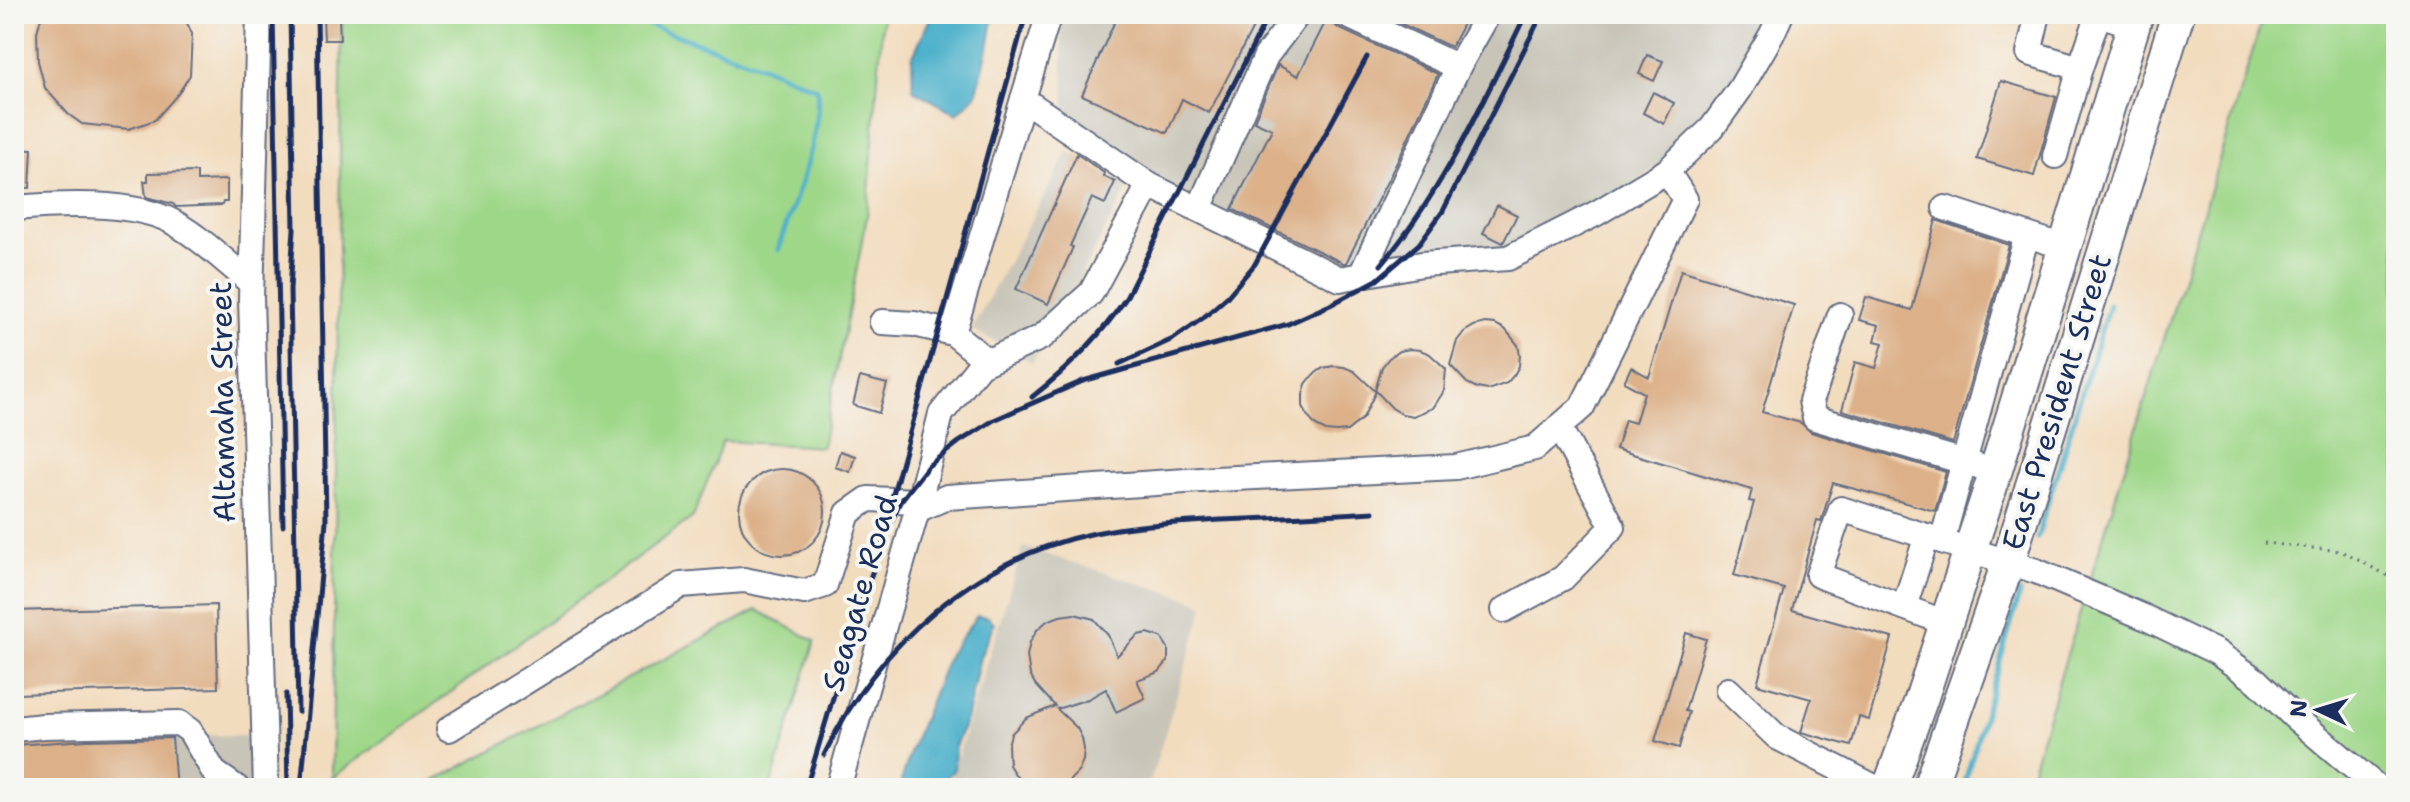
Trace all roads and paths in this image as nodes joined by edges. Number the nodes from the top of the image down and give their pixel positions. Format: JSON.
{"nodes":[{"id":1,"x":259,"y":14,"type":"edge"},
{"id":2,"x":1049,"y":14,"type":"edge"},
{"id":3,"x":1298,"y":14,"type":"edge"},
{"id":4,"x":1344,"y":14,"type":"edge"},
{"id":5,"x":1488,"y":14,"type":"edge"},
{"id":6,"x":1781,"y":14,"type":"edge"},
{"id":7,"x":2038,"y":14,"type":"edge"},
{"id":8,"x":2178,"y":14,"type":"edge"},
{"id":9,"x":2135,"y":19,"type":"edge"},
{"id":10,"x":1458,"y":67,"type":"junction"},
{"id":11,"x":2080,"y":68,"type":"junction"},
{"id":12,"x":1023,"y":99,"type":"junction"},
{"id":13,"x":2055,"y":156,"type":"dead end"},
{"id":14,"x":1667,"y":171,"type":"junction"},
{"id":15,"x":1149,"y":185,"type":"junction"},
{"id":16,"x":14,"y":208,"type":"edge"},
{"id":17,"x":1945,"y":208,"type":"dead end"},
{"id":18,"x":1199,"y":209,"type":"junction"},
{"id":19,"x":2027,"y":235,"type":"junction"},
{"id":20,"x":2065,"y":247,"type":"junction"},
{"id":21,"x":1361,"y":275,"type":"junction"},
{"id":22,"x":251,"y":283,"type":"junction"},
{"id":23,"x":1840,"y":315,"type":"dead end"},
{"id":24,"x":882,"y":322,"type":"dead end"},
{"id":25,"x":953,"y":333,"type":"junction"},
{"id":26,"x":1996,"y":345,"type":"junction"},
{"id":27,"x":2031,"y":356,"type":"junction"},
{"id":28,"x":987,"y":361,"type":"junction"},
{"id":29,"x":1559,"y":427,"type":"junction"},
{"id":30,"x":1980,"y":466,"type":"junction"},
{"id":31,"x":918,"y":506,"type":"junction"},
{"id":32,"x":1947,"y":543,"type":"junction"},
{"id":33,"x":2264,"y":543,"type":"dead end"},
{"id":34,"x":2008,"y":563,"type":"junction"},
{"id":35,"x":2396,"y":580,"type":"edge"},
{"id":36,"x":1904,"y":607,"type":"junction"},
{"id":37,"x":1504,"y":610,"type":"dead end"},
{"id":38,"x":1946,"y":623,"type":"junction"},
{"id":39,"x":1728,"y":690,"type":"dead end"},
{"id":40,"x":14,"y":729,"type":"edge"},
{"id":41,"x":449,"y":729,"type":"dead end"},
{"id":42,"x":237,"y":788,"type":"edge"},
{"id":43,"x":266,"y":788,"type":"edge"},
{"id":44,"x":838,"y":788,"type":"edge"},
{"id":45,"x":1876,"y":788,"type":"edge"},
{"id":46,"x":1889,"y":788,"type":"edge"},
{"id":47,"x":1929,"y":788,"type":"edge"},
{"id":48,"x":2378,"y":788,"type":"edge"}],
"edges":[{"from":1,"to":22,"type":"street","name":"Altamaha Street"},
{"from":2,"to":12,"type":"street"},
{"from":3,"to":18,"type":"street"},
{"from":4,"to":10,"type":"street"},
{"from":5,"to":10,"type":"street"},
{"from":6,"to":14,"type":"street"},
{"from":7,"to":11,"type":"street"},
{"from":8,"to":34,"type":"main road","name":"East President Street"},
{"from":9,"to":11,"type":"street"},
{"from":9,"to":20,"type":"main road","name":"East President Street"},
{"from":10,"to":21,"type":"street"},
{"from":11,"to":13,"type":"street"},
{"from":12,"to":15,"type":"street"},
{"from":12,"to":25,"type":"street"},
{"from":14,"to":21,"type":"street"},
{"from":14,"to":29,"type":"street"},
{"from":15,"to":18,"type":"street"},
{"from":15,"to":28,"type":"street"},
{"from":16,"to":22,"type":"street"},
{"from":17,"to":19,"type":"street"},
{"from":18,"to":21,"type":"street"},
{"from":19,"to":20,"type":"street"},
{"from":19,"to":26,"type":"street"},
{"from":20,"to":27,"type":"main road","name":"East President Street"},
{"from":22,"to":43,"type":"street","name":"Altamaha Street"},
{"from":23,"to":30,"type":"street"},
{"from":24,"to":25,"type":"street"},
{"from":25,"to":28,"type":"street"},
{"from":26,"to":27,"type":"street"},
{"from":26,"to":30,"type":"street"},
{"from":27,"to":30,"type":"main road","name":"East President Street"},
{"from":28,"to":31,"type":"street","name":"Seagate Road"},
{"from":29,"to":31,"type":"street"},
{"from":29,"to":37,"type":"street"},
{"from":30,"to":32,"type":"main road","name":"East President Street"},
{"from":31,"to":41,"type":"street"},
{"from":31,"to":44,"type":"street","name":"Seagate Road"},
{"from":32,"to":34,"type":"street"},
{"from":32,"to":36,"type":"street"},
{"from":32,"to":36,"type":"street"},
{"from":32,"to":38,"type":"main road","name":"East President Street"},
{"from":33,"to":35,"type":"path"},
{"from":34,"to":47,"type":"main road","name":"East President Street"},
{"from":34,"to":48,"type":"street"},
{"from":36,"to":38,"type":"street"},
{"from":38,"to":46,"type":"main road","name":"East President Street"},
{"from":39,"to":45,"type":"street"},
{"from":40,"to":42,"type":"street"}]}
